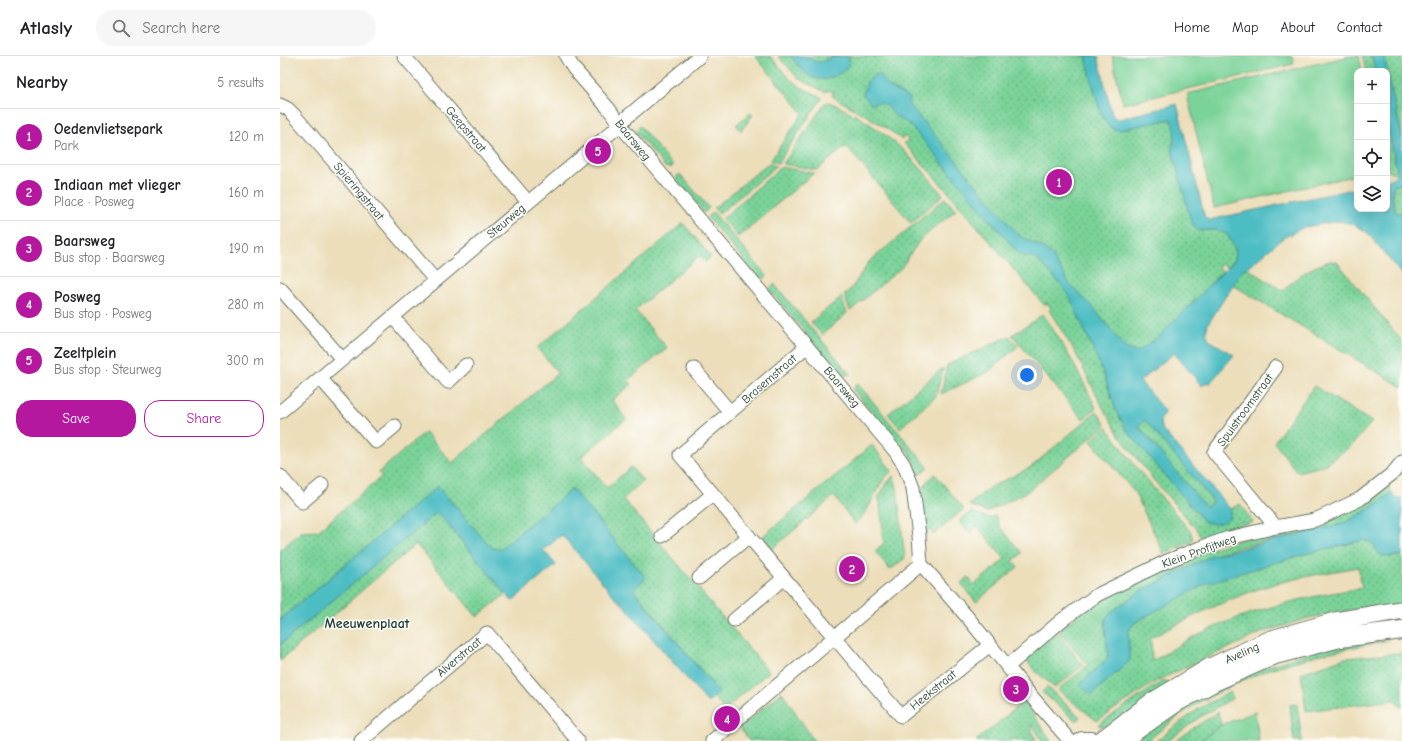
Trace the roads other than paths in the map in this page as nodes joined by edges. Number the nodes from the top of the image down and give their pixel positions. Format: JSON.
{"nodes":[{"id":1,"x":404,"y":56,"type":"edge"},
{"id":2,"x":566,"y":56,"type":"edge"},
{"id":3,"x":699,"y":56,"type":"edge"},
{"id":4,"x":280,"y":105,"type":"edge"},
{"id":5,"x":620,"y":125,"type":"junction"},
{"id":6,"x":528,"y":202,"type":"junction"},
{"id":7,"x":435,"y":280,"type":"junction"},
{"id":8,"x":280,"y":288,"type":"edge"},
{"id":9,"x":392,"y":317,"type":"junction"},
{"id":10,"x":808,"y":346,"type":"junction"},
{"id":11,"x":342,"y":359,"type":"junction"},
{"id":12,"x":466,"y":365,"type":"dead end"},
{"id":13,"x":1276,"y":366,"type":"dead end"},
{"id":14,"x":694,"y":369,"type":"dead end"},
{"id":15,"x":320,"y":378,"type":"junction"},
{"id":16,"x":280,"y":412,"type":"edge"},
{"id":17,"x":730,"y":412,"type":"junction"},
{"id":18,"x":395,"y":426,"type":"dead end"},
{"id":19,"x":1402,"y":462,"type":"edge"},
{"id":20,"x":280,"y":476,"type":"edge"},
{"id":21,"x":322,"y":485,"type":"dead end"},
{"id":22,"x":713,"y":494,"type":"junction"},
{"id":23,"x":1276,"y":527,"type":"junction"},
{"id":24,"x":662,"y":536,"type":"dead end"},
{"id":25,"x":749,"y":536,"type":"junction"},
{"id":26,"x":921,"y":564,"type":"junction"},
{"id":27,"x":699,"y":578,"type":"dead end"},
{"id":28,"x":784,"y":578,"type":"junction"},
{"id":29,"x":1402,"y":610,"type":"edge"},
{"id":30,"x":734,"y":620,"type":"dead end"},
{"id":31,"x":1402,"y":630,"type":"edge"},
{"id":32,"x":834,"y":637,"type":"junction"},
{"id":33,"x":990,"y":645,"type":"junction"},
{"id":34,"x":1007,"y":667,"type":"junction"},
{"id":35,"x":361,"y":741,"type":"edge"},
{"id":36,"x":578,"y":741,"type":"edge"},
{"id":37,"x":712,"y":741,"type":"edge"},
{"id":38,"x":1070,"y":741,"type":"edge"},
{"id":39,"x":1082,"y":741,"type":"edge"},
{"id":40,"x":1092,"y":741,"type":"edge"},
{"id":41,"x":1101,"y":741,"type":"edge"},
{"id":42,"x":1121,"y":741,"type":"edge"}],
"edges":[{"from":1,"to":6,"type":"street","name":"Geepstraat"},
{"from":2,"to":5,"type":"street","name":"Baarsweg"},
{"from":3,"to":5,"type":"street","name":"Steurweg"},
{"from":4,"to":7,"type":"street","name":"Spieringstraat"},
{"from":5,"to":6,"type":"street","name":"Steurweg"},
{"from":5,"to":10,"type":"street","name":"Baarsweg"},
{"from":6,"to":7,"type":"street","name":"Steurweg"},
{"from":7,"to":9,"type":"street","name":"Steurweg"},
{"from":8,"to":11,"type":"street"},
{"from":9,"to":11,"type":"street","name":"Steurweg"},
{"from":9,"to":12,"type":"street"},
{"from":10,"to":17,"type":"street","name":"Brasemstraat"},
{"from":10,"to":26,"type":"street","name":"Baarsweg"},
{"from":11,"to":15,"type":"street","name":"Steurweg"},
{"from":13,"to":23,"type":"street","name":"Spuistroomstraat"},
{"from":14,"to":17,"type":"street","name":"Brasemstraat"},
{"from":15,"to":16,"type":"street","name":"Steurweg"},
{"from":15,"to":18,"type":"street"},
{"from":17,"to":22,"type":"street","name":"Brasemstraat"},
{"from":19,"to":23,"type":"street","name":"Klein Profijtweg"},
{"from":20,"to":21,"type":"street"},
{"from":22,"to":24,"type":"street"},
{"from":22,"to":25,"type":"street","name":"Brasemstraat"},
{"from":23,"to":34,"type":"street","name":"Klein Profijtweg"},
{"from":25,"to":27,"type":"street"},
{"from":25,"to":28,"type":"street","name":"Brasemstraat"},
{"from":26,"to":32,"type":"street"},
{"from":26,"to":33,"type":"street"},
{"from":28,"to":30,"type":"street"},
{"from":28,"to":32,"type":"street","name":"Brasemstraat"},
{"from":29,"to":41,"type":"main road","name":"Aveling"},
{"from":31,"to":42,"type":"main road","name":"Aveling"},
{"from":32,"to":33,"type":"street","name":"Heekstraat"},
{"from":32,"to":37,"type":"street"},
{"from":33,"to":34,"type":"street"},
{"from":34,"to":38,"type":"street"},
{"from":35,"to":36,"type":"street","name":"Alverstraat"},
{"from":39,"to":40,"type":"main road"}]}
